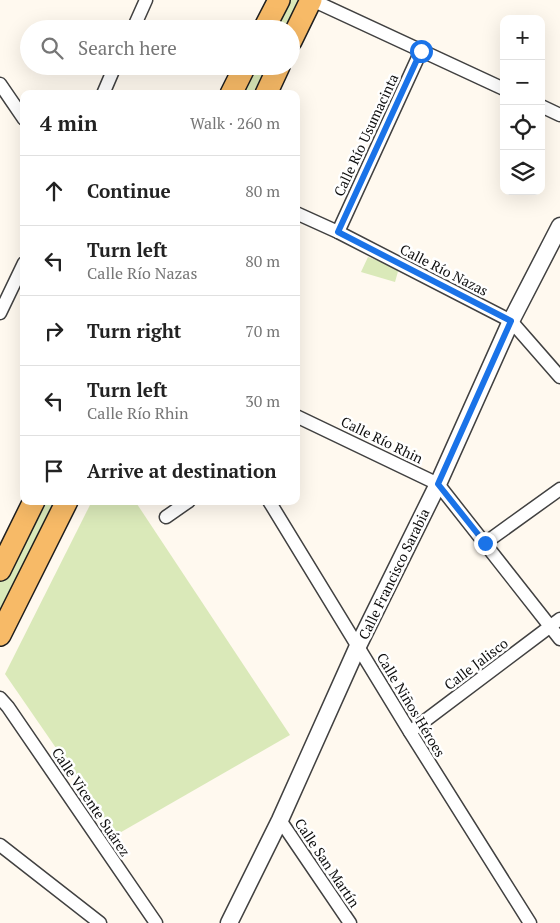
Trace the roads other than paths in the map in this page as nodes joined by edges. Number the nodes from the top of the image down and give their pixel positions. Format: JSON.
{"nodes":[{"id":1,"x":146,"y":0,"type":"edge"},
{"id":2,"x":279,"y":0,"type":"edge"},
{"id":3,"x":312,"y":0,"type":"edge"},
{"id":4,"x":137,"y":20,"type":"edge"},
{"id":5,"x":269,"y":20,"type":"edge"},
{"id":6,"x":300,"y":23,"type":"edge"},
{"id":7,"x":421,"y":51,"type":"junction"},
{"id":8,"x":111,"y":75,"type":"edge"},
{"id":9,"x":240,"y":75,"type":"edge"},
{"id":10,"x":275,"y":75,"type":"edge"},
{"id":11,"x":0,"y":84,"type":"edge"},
{"id":12,"x":500,"y":87,"type":"edge"},
{"id":13,"x":104,"y":90,"type":"edge"},
{"id":14,"x":233,"y":90,"type":"edge"},
{"id":15,"x":268,"y":90,"type":"edge"},
{"id":16,"x":545,"y":108,"type":"edge"},
{"id":17,"x":20,"y":113,"type":"edge"},
{"id":18,"x":560,"y":115,"type":"edge"},
{"id":19,"x":300,"y":215,"type":"edge"},
{"id":20,"x":560,"y":226,"type":"edge"},
{"id":21,"x":338,"y":232,"type":"junction"},
{"id":22,"x":20,"y":271,"type":"edge"},
{"id":23,"x":0,"y":313,"type":"edge"},
{"id":24,"x":511,"y":321,"type":"junction"},
{"id":25,"x":560,"y":377,"type":"edge"},
{"id":26,"x":300,"y":418,"type":"edge"},
{"id":27,"x":438,"y":484,"type":"junction"},
{"id":28,"x":560,"y":489,"type":"edge"},
{"id":29,"x":32,"y":505,"type":"edge"},
{"id":30,"x":64,"y":505,"type":"edge"},
{"id":31,"x":183,"y":505,"type":"edge"},
{"id":32,"x":271,"y":505,"type":"edge"},
{"id":33,"x":166,"y":517,"type":"dead end"},
{"id":34,"x":485,"y":543,"type":"junction"},
{"id":35,"x":0,"y":570,"type":"edge"},
{"id":36,"x":555,"y":623,"type":"edge"},
{"id":37,"x":0,"y":635,"type":"edge"},
{"id":38,"x":560,"y":639,"type":"edge"},
{"id":39,"x":358,"y":646,"type":"junction"},
{"id":40,"x":0,"y":698,"type":"edge"},
{"id":41,"x":410,"y":732,"type":"junction"},
{"id":42,"x":280,"y":820,"type":"junction"},
{"id":43,"x":0,"y":844,"type":"edge"},
{"id":44,"x":100,"y":923,"type":"edge"},
{"id":45,"x":156,"y":923,"type":"edge"},
{"id":46,"x":229,"y":923,"type":"edge"},
{"id":47,"x":350,"y":923,"type":"edge"},
{"id":48,"x":530,"y":923,"type":"edge"}],
"edges":[{"from":1,"to":4,"type":"street"},
{"from":2,"to":5,"type":"main road"},
{"from":3,"to":6,"type":"main road"},
{"from":3,"to":7,"type":"street"},
{"from":7,"to":12,"type":"street"},
{"from":7,"to":21,"type":"street","name":"Calle Río Usumacinta"},
{"from":8,"to":13,"type":"street"},
{"from":9,"to":14,"type":"main road"},
{"from":10,"to":15,"type":"main road"},
{"from":11,"to":17,"type":"street"},
{"from":16,"to":18,"type":"street"},
{"from":19,"to":21,"type":"street","name":"Calle Río Nazas"},
{"from":20,"to":24,"type":"street","name":"Calle Francisco Sarabia"},
{"from":21,"to":24,"type":"street","name":"Calle Río Nazas"},
{"from":22,"to":23,"type":"street"},
{"from":24,"to":25,"type":"street","name":"Calle Río Nazas"},
{"from":24,"to":27,"type":"street","name":"Calle Francisco Sarabia"},
{"from":26,"to":27,"type":"street","name":"Calle Río Rhin"},
{"from":27,"to":34,"type":"street","name":"Calle Río Rhin"},
{"from":27,"to":39,"type":"street","name":"Calle Francisco Sarabia"},
{"from":28,"to":34,"type":"street"},
{"from":29,"to":35,"type":"main road"},
{"from":30,"to":37,"type":"main road"},
{"from":31,"to":33,"type":"street"},
{"from":32,"to":39,"type":"street","name":"Calle Niños Héroes"},
{"from":34,"to":36,"type":"street","name":"Calle Río Rhin"},
{"from":36,"to":38,"type":"street","name":"Calle Río Rhin"},
{"from":36,"to":41,"type":"street","name":"Calle Jalisco"},
{"from":39,"to":41,"type":"street","name":"Calle Niños Héroes"},
{"from":39,"to":42,"type":"street","name":"Calle Francisco Sarabia"},
{"from":40,"to":45,"type":"street","name":"Calle Vicente Suárez"},
{"from":41,"to":48,"type":"street","name":"Calle Niños Héroes"},
{"from":42,"to":46,"type":"street","name":"Calle Francisco Sarabia"},
{"from":42,"to":47,"type":"street","name":"Calle San Martín"},
{"from":43,"to":44,"type":"street"}]}
